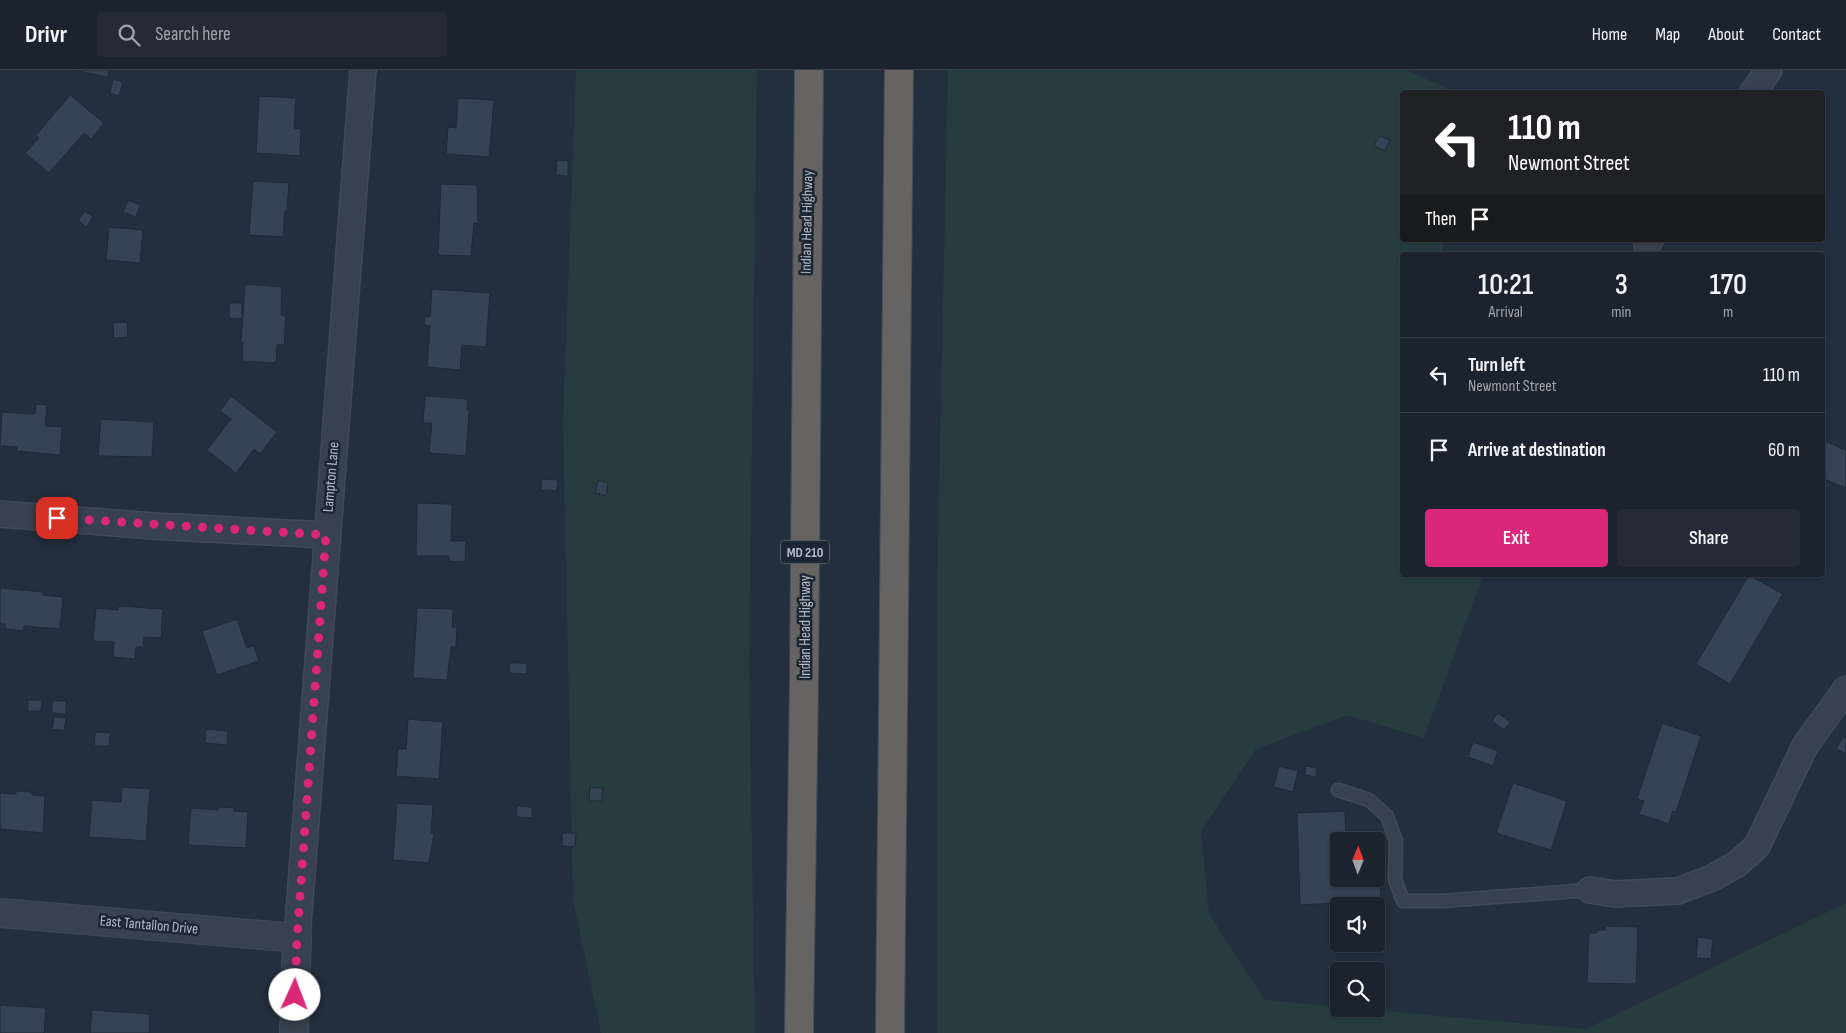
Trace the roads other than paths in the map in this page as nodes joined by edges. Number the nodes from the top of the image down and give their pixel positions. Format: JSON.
{"nodes":[{"id":1,"x":363,"y":70,"type":"edge"},
{"id":2,"x":809,"y":70,"type":"edge"},
{"id":3,"x":898,"y":70,"type":"edge"},
{"id":4,"x":1769,"y":70,"type":"edge"},
{"id":5,"x":1754,"y":90,"type":"edge"},
{"id":6,"x":0,"y":514,"type":"edge"},
{"id":7,"x":326,"y":535,"type":"junction"},
{"id":8,"x":1846,"y":689,"type":"edge"},
{"id":9,"x":1338,"y":790,"type":"dead end"},
{"id":10,"x":1590,"y":890,"type":"joint"},
{"id":11,"x":0,"y":913,"type":"edge"},
{"id":12,"x":297,"y":938,"type":"junction"},
{"id":13,"x":294,"y":1033,"type":"edge"},
{"id":14,"x":799,"y":1033,"type":"edge"},
{"id":15,"x":890,"y":1033,"type":"edge"}],
"edges":[{"from":1,"to":7,"type":"street","name":"Lampton Lane"},
{"from":2,"to":14,"type":"highway","name":"Indian Head Highway","number":"MD 210"},
{"from":3,"to":15,"type":"highway"},
{"from":4,"to":5,"type":"street"},
{"from":6,"to":7,"type":"street"},
{"from":7,"to":12,"type":"street","name":"Lampton Lane"},
{"from":8,"to":10,"type":"street"},
{"from":9,"to":10,"type":"lane"},
{"from":11,"to":12,"type":"street","name":"East Tantallon Drive"},
{"from":12,"to":13,"type":"street","name":"Lampton Lane"}]}
